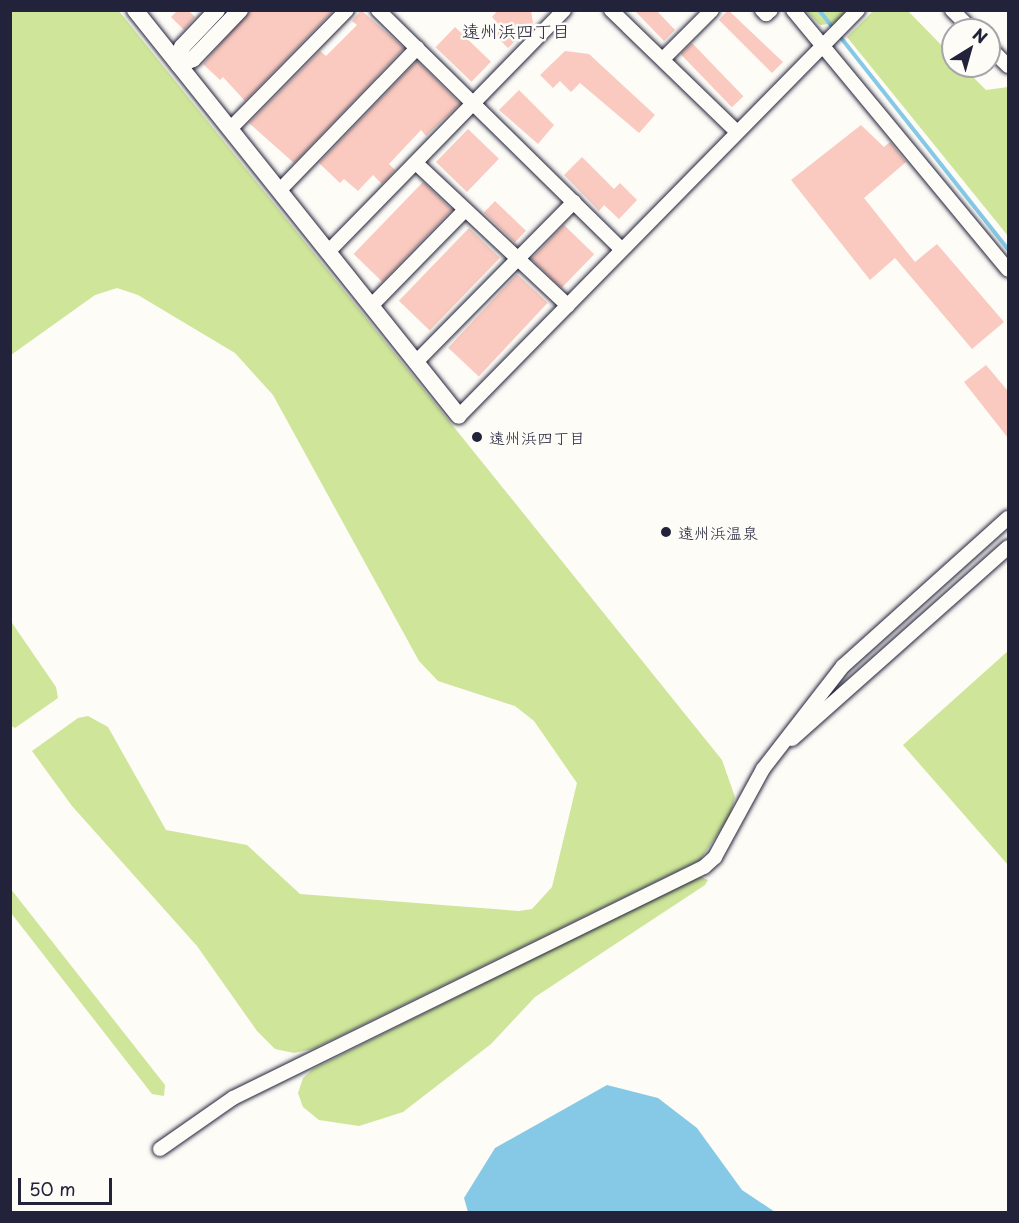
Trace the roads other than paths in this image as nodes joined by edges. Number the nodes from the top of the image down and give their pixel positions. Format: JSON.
{"nodes":[{"id":1,"x":135,"y":10,"type":"edge"},
{"id":2,"x":217,"y":10,"type":"edge"},
{"id":3,"x":240,"y":10,"type":"edge"},
{"id":4,"x":347,"y":10,"type":"edge"},
{"id":5,"x":378,"y":10,"type":"edge"},
{"id":6,"x":564,"y":10,"type":"edge"},
{"id":7,"x":611,"y":10,"type":"edge"},
{"id":8,"x":712,"y":10,"type":"edge"},
{"id":9,"x":762,"y":10,"type":"edge"},
{"id":10,"x":771,"y":10,"type":"edge"},
{"id":11,"x":793,"y":10,"type":"edge"},
{"id":12,"x":858,"y":10,"type":"edge"},
{"id":13,"x":821,"y":45,"type":"junction"},
{"id":14,"x":417,"y":48,"type":"junction"},
{"id":15,"x":663,"y":59,"type":"junction"},
{"id":16,"x":179,"y":65,"type":"junction"},
{"id":17,"x":474,"y":105,"type":"junction"},
{"id":18,"x":230,"y":129,"type":"junction"},
{"id":19,"x":736,"y":131,"type":"junction"},
{"id":20,"x":417,"y":165,"type":"junction"},
{"id":21,"x":279,"y":191,"type":"junction"},
{"id":22,"x":573,"y":202,"type":"junction"},
{"id":23,"x":465,"y":210,"type":"junction"},
{"id":24,"x":622,"y":250,"type":"junction"},
{"id":25,"x":328,"y":252,"type":"junction"},
{"id":26,"x":519,"y":260,"type":"junction"},
{"id":27,"x":1008,"y":270,"type":"edge"},
{"id":28,"x":371,"y":306,"type":"junction"},
{"id":29,"x":568,"y":306,"type":"junction"},
{"id":30,"x":416,"y":362,"type":"junction"},
{"id":31,"x":459,"y":416,"type":"joint"},
{"id":32,"x":1008,"y":518,"type":"edge"},
{"id":33,"x":1008,"y":548,"type":"edge"},
{"id":34,"x":772,"y":757,"type":"junction"},
{"id":35,"x":160,"y":1149,"type":"dead end"}],
"edges":[{"from":1,"to":16,"type":"street"},
{"from":2,"to":16,"type":"street"},
{"from":3,"to":16,"type":"street"},
{"from":4,"to":18,"type":"street"},
{"from":5,"to":14,"type":"street"},
{"from":6,"to":17,"type":"street"},
{"from":7,"to":15,"type":"street"},
{"from":8,"to":15,"type":"street"},
{"from":9,"to":10,"type":"street"},
{"from":11,"to":13,"type":"street"},
{"from":12,"to":13,"type":"street"},
{"from":13,"to":19,"type":"street"},
{"from":13,"to":27,"type":"street"},
{"from":14,"to":17,"type":"street"},
{"from":14,"to":21,"type":"street"},
{"from":15,"to":19,"type":"street"},
{"from":16,"to":18,"type":"street"},
{"from":17,"to":20,"type":"street"},
{"from":17,"to":22,"type":"street"},
{"from":18,"to":21,"type":"street"},
{"from":19,"to":24,"type":"street"},
{"from":20,"to":23,"type":"street"},
{"from":20,"to":25,"type":"street"},
{"from":21,"to":25,"type":"street"},
{"from":22,"to":24,"type":"street"},
{"from":22,"to":26,"type":"street"},
{"from":23,"to":26,"type":"street"},
{"from":23,"to":28,"type":"street"},
{"from":24,"to":29,"type":"street"},
{"from":25,"to":28,"type":"street"},
{"from":26,"to":29,"type":"street"},
{"from":26,"to":30,"type":"street"},
{"from":28,"to":30,"type":"street"},
{"from":29,"to":31,"type":"street"},
{"from":30,"to":31,"type":"street"},
{"from":32,"to":34,"type":"street"},
{"from":33,"to":34,"type":"street"},
{"from":34,"to":35,"type":"street"}]}
